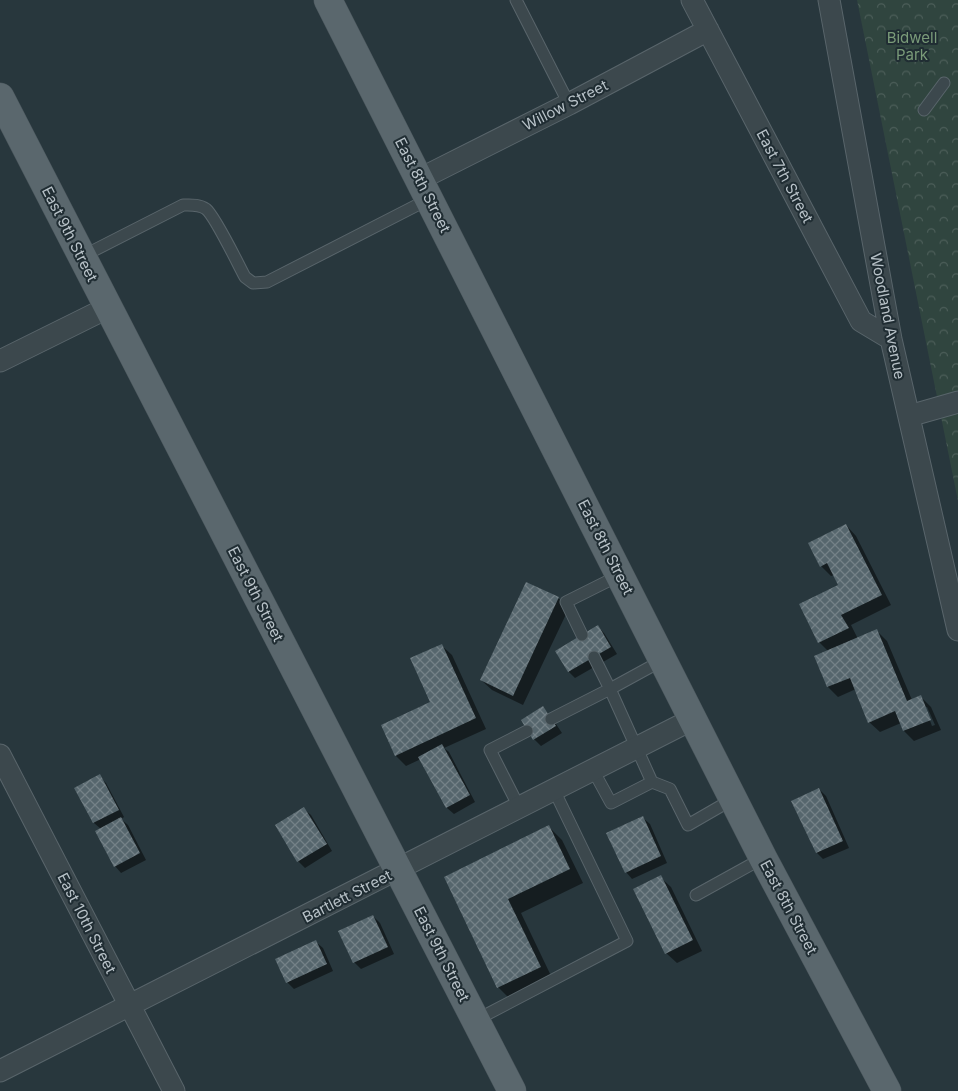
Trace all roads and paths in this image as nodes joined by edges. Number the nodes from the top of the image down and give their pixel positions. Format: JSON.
{"nodes":[{"id":1,"x":328,"y":0,"type":"edge"},
{"id":2,"x":516,"y":0,"type":"edge"},
{"id":3,"x":692,"y":0,"type":"edge"},
{"id":4,"x":829,"y":0,"type":"edge"},
{"id":5,"x":708,"y":30,"type":"junction"},
{"id":6,"x":944,"y":83,"type":"dead end"},
{"id":7,"x":0,"y":97,"type":"edge"},
{"id":8,"x":569,"y":104,"type":"junction"},
{"id":9,"x":924,"y":110,"type":"dead end"},
{"id":10,"x":425,"y":189,"type":"junction"},
{"id":11,"x":81,"y":257,"type":"junction"},
{"id":12,"x":107,"y":308,"type":"junction"},
{"id":13,"x":891,"y":338,"type":"junction"},
{"id":14,"x":0,"y":361,"type":"edge"},
{"id":15,"x":958,"y":402,"type":"edge"},
{"id":16,"x":909,"y":416,"type":"junction"},
{"id":17,"x":620,"y":575,"type":"junction"},
{"id":18,"x":958,"y":630,"type":"edge"},
{"id":19,"x":582,"y":635,"type":"dead end"},
{"id":20,"x":594,"y":657,"type":"dead end"},
{"id":21,"x":663,"y":660,"type":"junction"},
{"id":22,"x":610,"y":688,"type":"junction"},
{"id":23,"x":551,"y":719,"type":"dead end"},
{"id":24,"x":693,"y":719,"type":"junction"},
{"id":25,"x":527,"y":731,"type":"dead end"},
{"id":26,"x":637,"y":748,"type":"junction"},
{"id":27,"x":0,"y":755,"type":"edge"},
{"id":28,"x":592,"y":770,"type":"junction"},
{"id":29,"x":652,"y":782,"type":"junction"},
{"id":30,"x":554,"y":790,"type":"junction"},
{"id":31,"x":733,"y":799,"type":"junction"},
{"id":32,"x":519,"y":807,"type":"junction"},
{"id":33,"x":763,"y":858,"type":"junction"},
{"id":34,"x":399,"y":869,"type":"junction"},
{"id":35,"x":696,"y":895,"type":"dead end"},
{"id":36,"x":130,"y":1006,"type":"junction"},
{"id":37,"x":476,"y":1020,"type":"junction"},
{"id":38,"x":0,"y":1071,"type":"edge"},
{"id":39,"x":174,"y":1091,"type":"edge"},
{"id":40,"x":512,"y":1091,"type":"edge"},
{"id":41,"x":887,"y":1091,"type":"edge"}],
"edges":[{"from":1,"to":10,"type":"main road","name":"East 8th Street"},
{"from":2,"to":8,"type":"lane"},
{"from":3,"to":5,"type":"street","name":"East 7th Street"},
{"from":4,"to":13,"type":"street","name":"Woodland Avenue"},
{"from":5,"to":8,"type":"street","name":"Willow Street"},
{"from":5,"to":13,"type":"street","name":"East 7th Street"},
{"from":6,"to":9,"type":"lane"},
{"from":7,"to":11,"type":"main road","name":"East 9th Street"},
{"from":8,"to":10,"type":"street","name":"Willow Street"},
{"from":10,"to":11,"type":"lane"},
{"from":10,"to":17,"type":"main road","name":"East 8th Street"},
{"from":11,"to":12,"type":"main road","name":"East 9th Street"},
{"from":12,"to":14,"type":"street"},
{"from":12,"to":34,"type":"main road","name":"East 9th Street"},
{"from":13,"to":16,"type":"street","name":"Woodland Avenue"},
{"from":15,"to":16,"type":"street"},
{"from":16,"to":18,"type":"street","name":"Woodland Avenue"},
{"from":17,"to":19,"type":"lane"},
{"from":17,"to":21,"type":"main road","name":"East 8th Street"},
{"from":20,"to":22,"type":"lane"},
{"from":21,"to":22,"type":"lane"},
{"from":21,"to":24,"type":"main road","name":"East 8th Street"},
{"from":22,"to":23,"type":"lane"},
{"from":22,"to":26,"type":"lane"},
{"from":24,"to":26,"type":"street","name":"Bartlett Street"},
{"from":24,"to":31,"type":"main road","name":"East 8th Street"},
{"from":25,"to":32,"type":"lane"},
{"from":26,"to":28,"type":"street","name":"Bartlett Street"},
{"from":26,"to":29,"type":"lane"},
{"from":27,"to":36,"type":"street","name":"East 10th Street"},
{"from":28,"to":29,"type":"lane"},
{"from":28,"to":30,"type":"street","name":"Bartlett Street"},
{"from":29,"to":31,"type":"lane"},
{"from":30,"to":32,"type":"street","name":"Bartlett Street"},
{"from":30,"to":37,"type":"lane"},
{"from":31,"to":33,"type":"main road","name":"East 8th Street"},
{"from":32,"to":34,"type":"street","name":"Bartlett Street"},
{"from":33,"to":35,"type":"lane"},
{"from":33,"to":41,"type":"main road","name":"East 8th Street"},
{"from":34,"to":36,"type":"street","name":"Bartlett Street"},
{"from":34,"to":37,"type":"main road","name":"East 9th Street"},
{"from":36,"to":38,"type":"street","name":"Bartlett Street"},
{"from":36,"to":39,"type":"street","name":"East 10th Street"},
{"from":37,"to":40,"type":"main road","name":"East 9th Street"}]}
